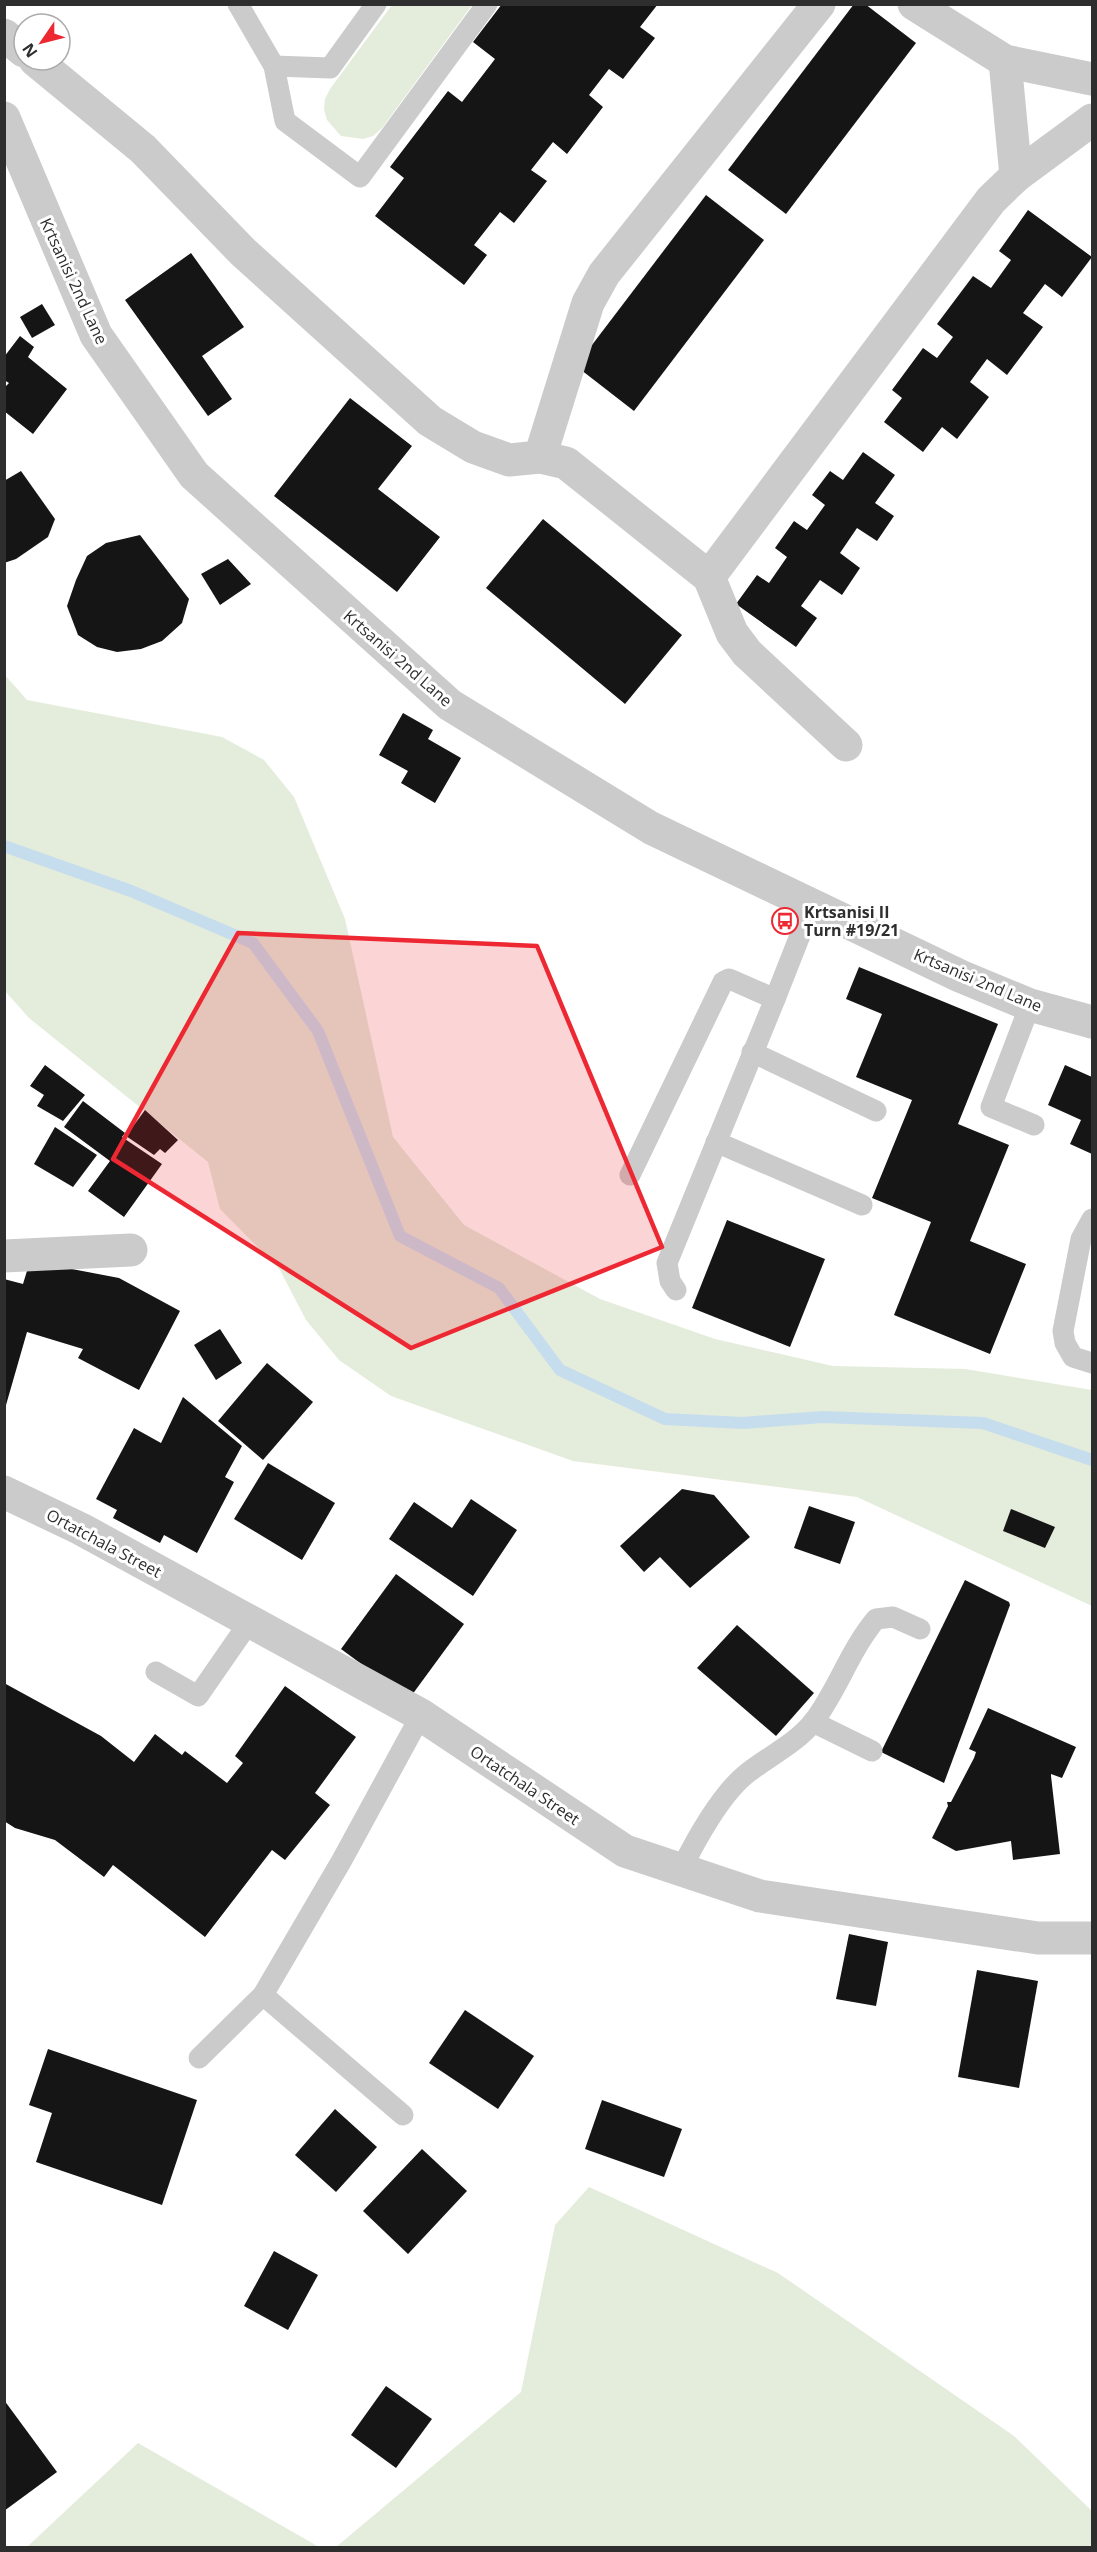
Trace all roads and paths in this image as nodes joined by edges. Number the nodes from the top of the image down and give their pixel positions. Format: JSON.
{"nodes":[{"id":1,"x":238,"y":4,"type":"edge"},
{"id":2,"x":376,"y":4,"type":"edge"},
{"id":3,"x":487,"y":4,"type":"edge"},
{"id":4,"x":819,"y":4,"type":"edge"},
{"id":5,"x":914,"y":4,"type":"edge"},
{"id":6,"x":1005,"y":61,"type":"junction"},
{"id":7,"x":274,"y":66,"type":"junction"},
{"id":8,"x":50,"y":72,"type":"edge"},
{"id":9,"x":1092,"y":79,"type":"edge"},
{"id":10,"x":4,"y":118,"type":"edge"},
{"id":11,"x":1092,"y":120,"type":"edge"},
{"id":12,"x":1016,"y":176,"type":"junction"},
{"id":13,"x":540,"y":457,"type":"junction"},
{"id":14,"x":709,"y":577,"type":"junction"},
{"id":15,"x":846,"y":745,"type":"dead end"},
{"id":16,"x":812,"y":904,"type":"junction"},
{"id":17,"x":775,"y":999,"type":"junction"},
{"id":18,"x":1030,"y":1005,"type":"junction"},
{"id":19,"x":1092,"y":1023,"type":"edge"},
{"id":20,"x":752,"y":1052,"type":"junction"},
{"id":21,"x":876,"y":1110,"type":"dead end"},
{"id":22,"x":1034,"y":1125,"type":"dead end"},
{"id":23,"x":716,"y":1142,"type":"junction"},
{"id":24,"x":630,"y":1175,"type":"dead end"},
{"id":25,"x":862,"y":1205,"type":"dead end"},
{"id":26,"x":1092,"y":1219,"type":"edge"},
{"id":27,"x":131,"y":1250,"type":"dead end"},
{"id":28,"x":4,"y":1256,"type":"edge"},
{"id":29,"x":676,"y":1290,"type":"dead end"},
{"id":30,"x":1092,"y":1363,"type":"edge"},
{"id":31,"x":4,"y":1492,"type":"edge"},
{"id":32,"x":250,"y":1621,"type":"junction"},
{"id":33,"x":920,"y":1629,"type":"dead end"},
{"id":34,"x":156,"y":1672,"type":"dead end"},
{"id":35,"x":421,"y":1714,"type":"junction"},
{"id":36,"x":813,"y":1722,"type":"junction"},
{"id":37,"x":872,"y":1751,"type":"dead end"},
{"id":38,"x":681,"y":1870,"type":"junction"},
{"id":39,"x":1092,"y":1938,"type":"edge"},
{"id":40,"x":263,"y":1995,"type":"junction"},
{"id":41,"x":199,"y":2058,"type":"dead end"},
{"id":42,"x":403,"y":2115,"type":"dead end"}],
"edges":[{"from":1,"to":7,"type":"lane"},
{"from":2,"to":7,"type":"lane"},
{"from":3,"to":7,"type":"lane"},
{"from":4,"to":13,"type":"street"},
{"from":5,"to":6,"type":"street"},
{"from":6,"to":9,"type":"street"},
{"from":6,"to":12,"type":"street"},
{"from":8,"to":13,"type":"street"},
{"from":10,"to":16,"type":"street","name":"Krtsanisi 2nd Lane"},
{"from":11,"to":12,"type":"street"},
{"from":12,"to":14,"type":"street"},
{"from":13,"to":14,"type":"street"},
{"from":14,"to":15,"type":"street"},
{"from":16,"to":17,"type":"lane"},
{"from":16,"to":18,"type":"street","name":"Krtsanisi 2nd Lane"},
{"from":17,"to":20,"type":"lane"},
{"from":17,"to":24,"type":"lane"},
{"from":18,"to":19,"type":"street","name":"Krtsanisi 2nd Lane"},
{"from":18,"to":22,"type":"lane"},
{"from":20,"to":21,"type":"lane"},
{"from":20,"to":23,"type":"lane"},
{"from":23,"to":25,"type":"lane"},
{"from":23,"to":29,"type":"lane"},
{"from":26,"to":30,"type":"lane"},
{"from":27,"to":28,"type":"street"},
{"from":31,"to":32,"type":"street","name":"Ortatchala Street"},
{"from":32,"to":34,"type":"lane"},
{"from":32,"to":35,"type":"street","name":"Ortatchala Street"},
{"from":33,"to":36,"type":"lane"},
{"from":35,"to":38,"type":"street","name":"Ortatchala Street"},
{"from":35,"to":40,"type":"lane"},
{"from":36,"to":37,"type":"lane"},
{"from":36,"to":38,"type":"lane"},
{"from":38,"to":39,"type":"street","name":"Ortatchala Street"},
{"from":40,"to":41,"type":"lane"},
{"from":40,"to":42,"type":"lane"}]}
